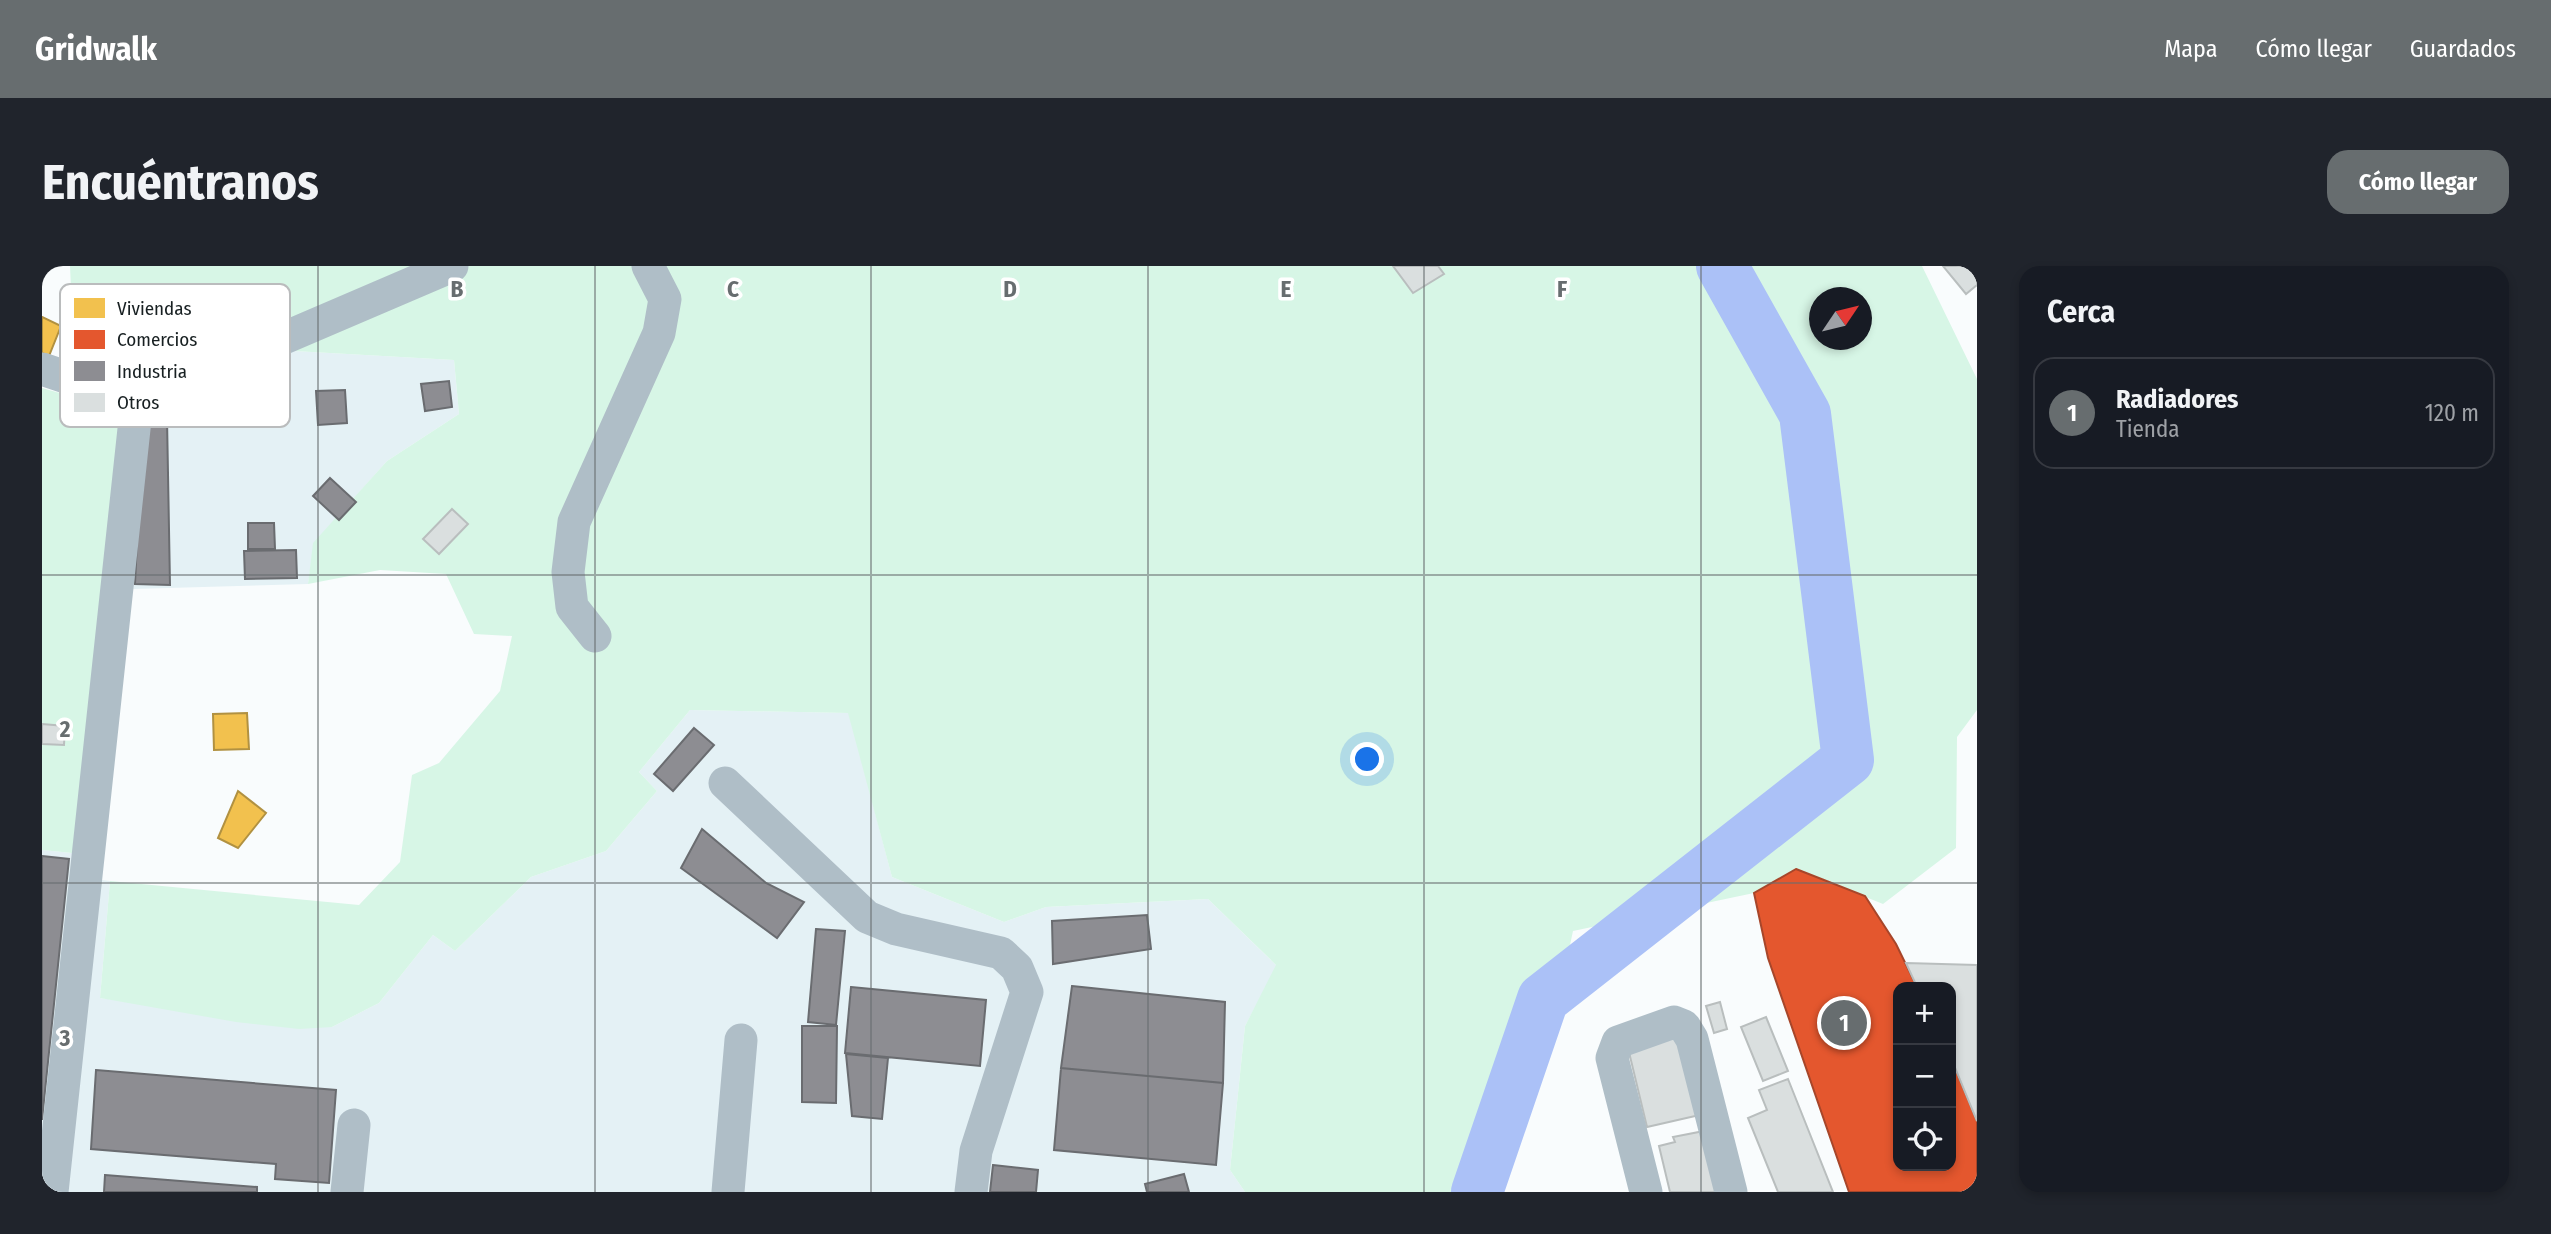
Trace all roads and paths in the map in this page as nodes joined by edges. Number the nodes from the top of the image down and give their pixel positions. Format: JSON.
{"nodes":[{"id":1,"x":452,"y":266,"type":"edge"},
{"id":2,"x":648,"y":266,"type":"edge"},
{"id":3,"x":290,"y":335,"type":"edge"},
{"id":4,"x":42,"y":369,"type":"edge"},
{"id":5,"x":60,"y":375,"type":"edge"},
{"id":6,"x":133,"y":427,"type":"edge"},
{"id":7,"x":595,"y":636,"type":"dead end"},
{"id":8,"x":725,"y":783,"type":"dead end"},
{"id":9,"x":741,"y":1040,"type":"dead end"},
{"id":10,"x":354,"y":1125,"type":"dead end"},
{"id":11,"x":52,"y":1192,"type":"edge"},
{"id":12,"x":347,"y":1192,"type":"edge"},
{"id":13,"x":728,"y":1192,"type":"edge"},
{"id":14,"x":971,"y":1192,"type":"edge"},
{"id":15,"x":1646,"y":1192,"type":"edge"},
{"id":16,"x":1731,"y":1192,"type":"edge"}],
"edges":[{"from":1,"to":3,"type":"street"},
{"from":2,"to":7,"type":"street"},
{"from":4,"to":5,"type":"street"},
{"from":6,"to":11,"type":"street"},
{"from":8,"to":14,"type":"street"},
{"from":9,"to":13,"type":"street"},
{"from":10,"to":12,"type":"street"},
{"from":15,"to":16,"type":"street"}]}
